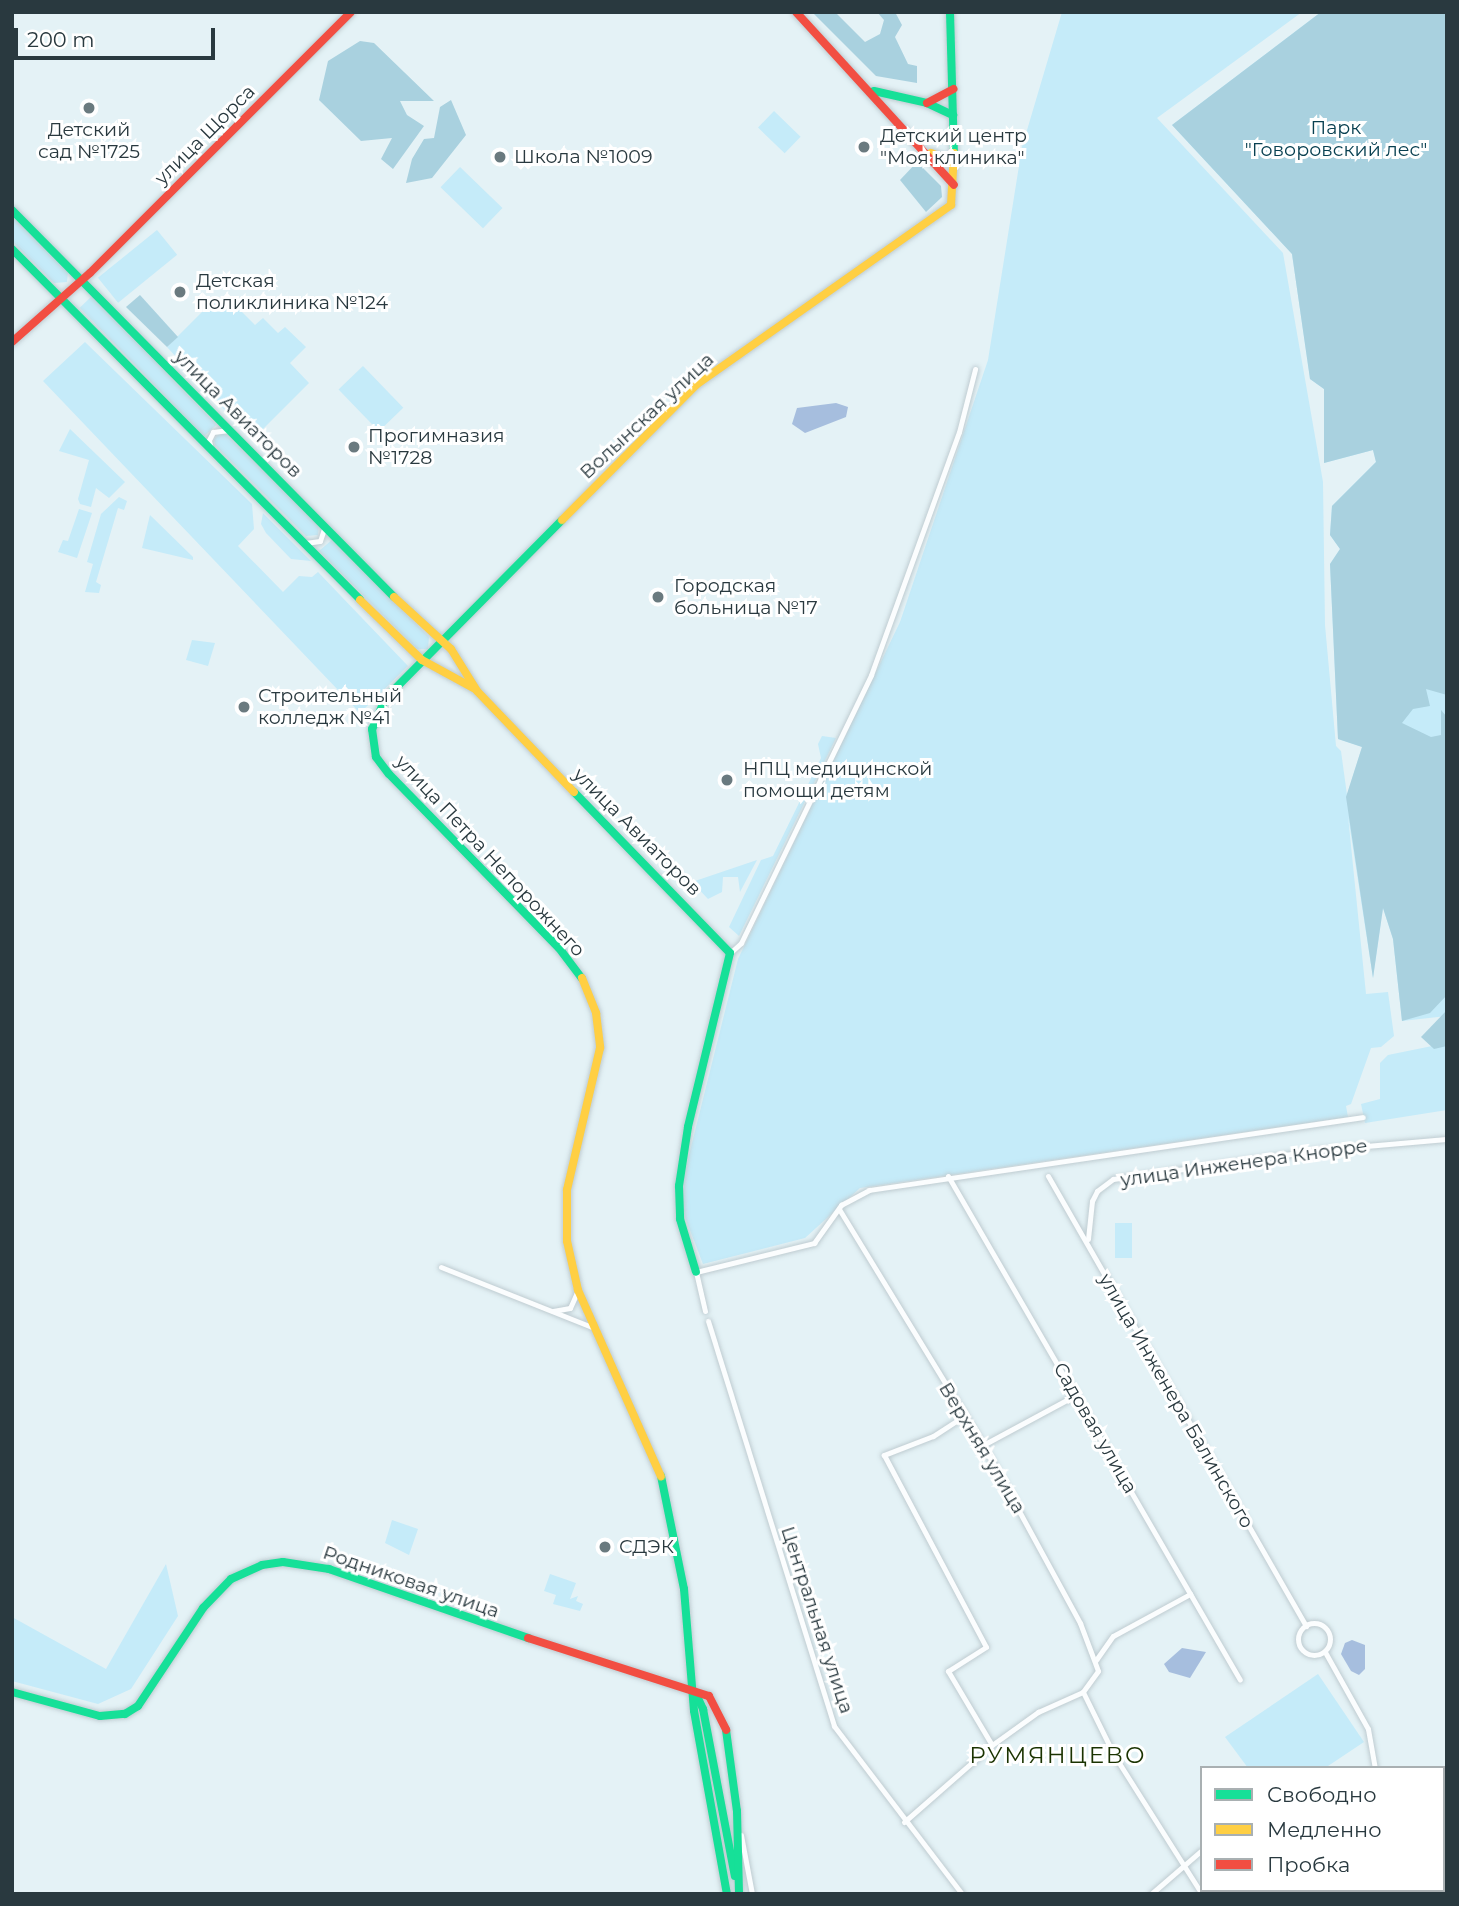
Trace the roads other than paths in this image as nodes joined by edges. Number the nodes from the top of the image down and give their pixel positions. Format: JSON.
{"nodes":[{"id":1,"x":351,"y":12,"type":"edge"},
{"id":2,"x":796,"y":12,"type":"edge"},
{"id":3,"x":950,"y":12,"type":"edge"},
{"id":4,"x":867,"y":85,"type":"junction"},
{"id":5,"x":953,"y":89,"type":"junction"},
{"id":6,"x":927,"y":103,"type":"junction"},
{"id":7,"x":953,"y":115,"type":"junction"},
{"id":8,"x":926,"y":149,"type":"junction"},
{"id":9,"x":954,"y":156,"type":"junction"},
{"id":10,"x":954,"y":185,"type":"junction"},
{"id":11,"x":12,"y":210,"type":"edge"},
{"id":12,"x":12,"y":249,"type":"edge"},
{"id":13,"x":82,"y":280,"type":"junction"},
{"id":14,"x":61,"y":301,"type":"junction"},
{"id":15,"x":12,"y":342,"type":"edge"},
{"id":16,"x":975,"y":369,"type":"dead end"},
{"id":17,"x":232,"y":431,"type":"junction"},
{"id":18,"x":212,"y":450,"type":"junction"},
{"id":19,"x":323,"y":521,"type":"junction"},
{"id":20,"x":302,"y":542,"type":"junction"},
{"id":21,"x":440,"y":642,"type":"junction"},
{"id":22,"x":422,"y":660,"type":"junction"},
{"id":23,"x":477,"y":691,"type":"junction"},
{"id":24,"x":730,"y":953,"type":"junction"},
{"id":25,"x":1363,"y":1116,"type":"dead end"},
{"id":26,"x":1447,"y":1139,"type":"edge"},
{"id":27,"x":948,"y":1176,"type":"junction"},
{"id":28,"x":1048,"y":1176,"type":"dead end"},
{"id":29,"x":839,"y":1209,"type":"junction"},
{"id":30,"x":1088,"y":1241,"type":"junction"},
{"id":31,"x":441,"y":1267,"type":"dead end"},
{"id":32,"x":696,"y":1272,"type":"junction"},
{"id":33,"x":578,"y":1290,"type":"junction"},
{"id":34,"x":553,"y":1311,"type":"junction"},
{"id":35,"x":705,"y":1311,"type":"dead end"},
{"id":36,"x":708,"y":1321,"type":"dead end"},
{"id":37,"x":594,"y":1328,"type":"junction"},
{"id":38,"x":1076,"y":1395,"type":"junction"},
{"id":39,"x":964,"y":1416,"type":"junction"},
{"id":40,"x":983,"y":1445,"type":"junction"},
{"id":41,"x":1190,"y":1594,"type":"junction"},
{"id":42,"x":1306,"y":1626,"type":"junction"},
{"id":43,"x":1325,"y":1652,"type":"junction"},
{"id":44,"x":1096,"y":1660,"type":"junction"},
{"id":45,"x":1240,"y":1681,"type":"dead end"},
{"id":46,"x":12,"y":1692,"type":"edge"},
{"id":47,"x":1083,"y":1692,"type":"junction"},
{"id":48,"x":696,"y":1694,"type":"junction"},
{"id":49,"x":992,"y":1745,"type":"junction"},
{"id":50,"x":1375,"y":1766,"type":"edge"},
{"id":51,"x":737,"y":1811,"type":"junction"},
{"id":52,"x":904,"y":1822,"type":"junction"},
{"id":53,"x":1200,"y":1852,"type":"edge"},
{"id":54,"x":1184,"y":1864,"type":"junction"},
{"id":55,"x":1200,"y":1891,"type":"edge"},
{"id":56,"x":727,"y":1894,"type":"edge"},
{"id":57,"x":739,"y":1894,"type":"edge"},
{"id":58,"x":752,"y":1894,"type":"edge"},
{"id":59,"x":962,"y":1894,"type":"edge"},
{"id":60,"x":1151,"y":1894,"type":"edge"}],
"edges":[{"from":1,"to":13,"type":"street","name":"улица Щорса"},
{"from":2,"to":4,"type":"street"},
{"from":3,"to":5,"type":"street"},
{"from":4,"to":6,"type":"street"},
{"from":4,"to":8,"type":"street"},
{"from":5,"to":6,"type":"street"},
{"from":5,"to":7,"type":"street"},
{"from":6,"to":7,"type":"street"},
{"from":7,"to":9,"type":"street"},
{"from":8,"to":9,"type":"street"},
{"from":8,"to":10,"type":"street"},
{"from":9,"to":10,"type":"street"},
{"from":10,"to":21,"type":"street","name":"Волынская улица"},
{"from":11,"to":13,"type":"street","name":"улица Авиаторов"},
{"from":12,"to":14,"type":"street","name":"улица Авиаторов"},
{"from":13,"to":14,"type":"street","name":"улица Щорса"},
{"from":13,"to":17,"type":"street","name":"улица Авиаторов"},
{"from":14,"to":15,"type":"street","name":"улица Щорса"},
{"from":14,"to":18,"type":"street","name":"улица Авиаторов"},
{"from":16,"to":24,"type":"street"},
{"from":17,"to":18,"type":"street"},
{"from":17,"to":19,"type":"street","name":"улица Авиаторов"},
{"from":18,"to":20,"type":"street","name":"улица Авиаторов"},
{"from":19,"to":20,"type":"street"},
{"from":19,"to":21,"type":"street","name":"улица Авиаторов"},
{"from":20,"to":22,"type":"street","name":"улица Авиаторов"},
{"from":21,"to":22,"type":"street"},
{"from":21,"to":23,"type":"street","name":"улица Авиаторов"},
{"from":22,"to":23,"type":"street","name":"улица Авиаторов"},
{"from":22,"to":33,"type":"street","name":"улица Петра Непорожнего"},
{"from":23,"to":24,"type":"street","name":"улица Авиаторов"},
{"from":24,"to":32,"type":"street"},
{"from":25,"to":27,"type":"street"},
{"from":26,"to":30,"type":"street","name":"улица Инженера Кнорре"},
{"from":27,"to":29,"type":"street"},
{"from":27,"to":38,"type":"street","name":"Садовая улица"},
{"from":28,"to":30,"type":"street","name":"улица Инженера Балинского"},
{"from":29,"to":32,"type":"street"},
{"from":29,"to":39,"type":"street","name":"Верхняя улица"},
{"from":30,"to":42,"type":"street","name":"улица Инженера Балинского"},
{"from":31,"to":34,"type":"street"},
{"from":32,"to":35,"type":"street"},
{"from":33,"to":34,"type":"street"},
{"from":33,"to":37,"type":"street","name":"улица Петра Непорожнего"},
{"from":34,"to":37,"type":"street"},
{"from":36,"to":52,"type":"street","name":"Центральная улица"},
{"from":37,"to":48,"type":"street","name":"улица Петра Непорожнего"},
{"from":38,"to":40,"type":"street"},
{"from":38,"to":41,"type":"street","name":"Садовая улица"},
{"from":39,"to":40,"type":"street","name":"Верхняя улица"},
{"from":39,"to":49,"type":"street"},
{"from":40,"to":44,"type":"street","name":"Верхняя улица"},
{"from":41,"to":44,"type":"street"},
{"from":41,"to":45,"type":"street","name":"Садовая улица"},
{"from":42,"to":43,"type":"street","name":"улица Инженера Балинского"},
{"from":42,"to":43,"type":"street","name":"улица Инженера Балинского"},
{"from":43,"to":50,"type":"street","name":"улица Инженера Балинского"},
{"from":44,"to":47,"type":"street"},
{"from":46,"to":48,"type":"street","name":"Родниковая улица"},
{"from":47,"to":49,"type":"street"},
{"from":47,"to":54,"type":"street"},
{"from":48,"to":51,"type":"street"},
{"from":48,"to":56,"type":"street","name":"улица Петра Непорожнего"},
{"from":48,"to":57,"type":"street","name":"улица Петра Непорожнего"},
{"from":49,"to":52,"type":"street"},
{"from":51,"to":57,"type":"street"},
{"from":51,"to":58,"type":"street"},
{"from":52,"to":59,"type":"street","name":"Центральная улица"},
{"from":53,"to":54,"type":"street"},
{"from":54,"to":55,"type":"street"},
{"from":54,"to":60,"type":"street"}]}
